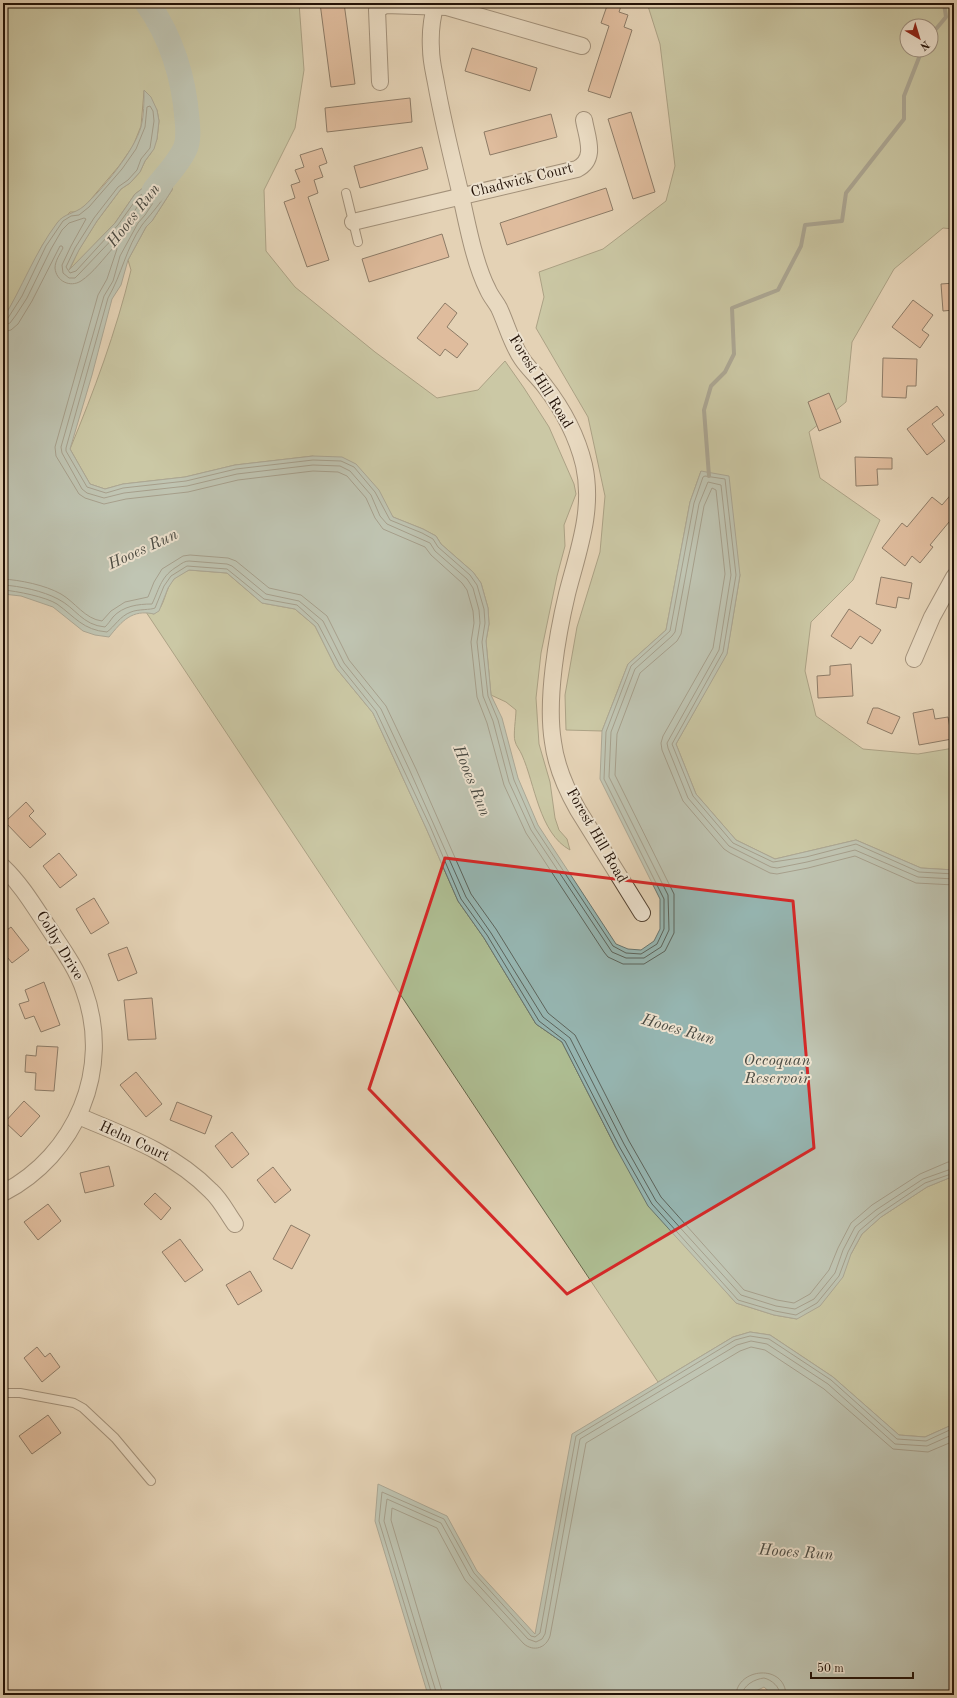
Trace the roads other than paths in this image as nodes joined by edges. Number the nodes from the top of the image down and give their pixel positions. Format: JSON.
{"nodes":[{"id":1,"x":436,"y":5,"type":"edge"},
{"id":2,"x":582,"y":46,"type":"dead end"},
{"id":3,"x":380,"y":82,"type":"dead end"},
{"id":4,"x":584,"y":120,"type":"dead end"},
{"id":5,"x":346,"y":193,"type":"dead end"},
{"id":6,"x":461,"y":196,"type":"junction"},
{"id":7,"x":353,"y":222,"type":"junction"},
{"id":8,"x":358,"y":242,"type":"dead end"},
{"id":9,"x":954,"y":577,"type":"edge"},
{"id":10,"x":914,"y":659,"type":"dead end"},
{"id":11,"x":3,"y":867,"type":"edge"},
{"id":12,"x":642,"y":913,"type":"dead end"},
{"id":13,"x":78,"y":1116,"type":"junction"},
{"id":14,"x":3,"y":1193,"type":"edge"},
{"id":15,"x":235,"y":1224,"type":"dead end"},
{"id":16,"x":3,"y":1393,"type":"edge"},
{"id":17,"x":150,"y":1481,"type":"dead end"}],
"edges":[{"from":1,"to":2,"type":"street"},
{"from":1,"to":3,"type":"street"},
{"from":1,"to":6,"type":"street","name":"Forest Hill Road"},
{"from":4,"to":6,"type":"street","name":"Chadwick Court"},
{"from":5,"to":7,"type":"lane"},
{"from":6,"to":7,"type":"street","name":"Chadwick Court"},
{"from":6,"to":12,"type":"street","name":"Forest Hill Road"},
{"from":7,"to":8,"type":"lane"},
{"from":9,"to":10,"type":"street"},
{"from":11,"to":13,"type":"street","name":"Colby Drive"},
{"from":13,"to":14,"type":"street","name":"Colby Drive"},
{"from":13,"to":15,"type":"street","name":"Helm Court"},
{"from":16,"to":17,"type":"lane"}]}
